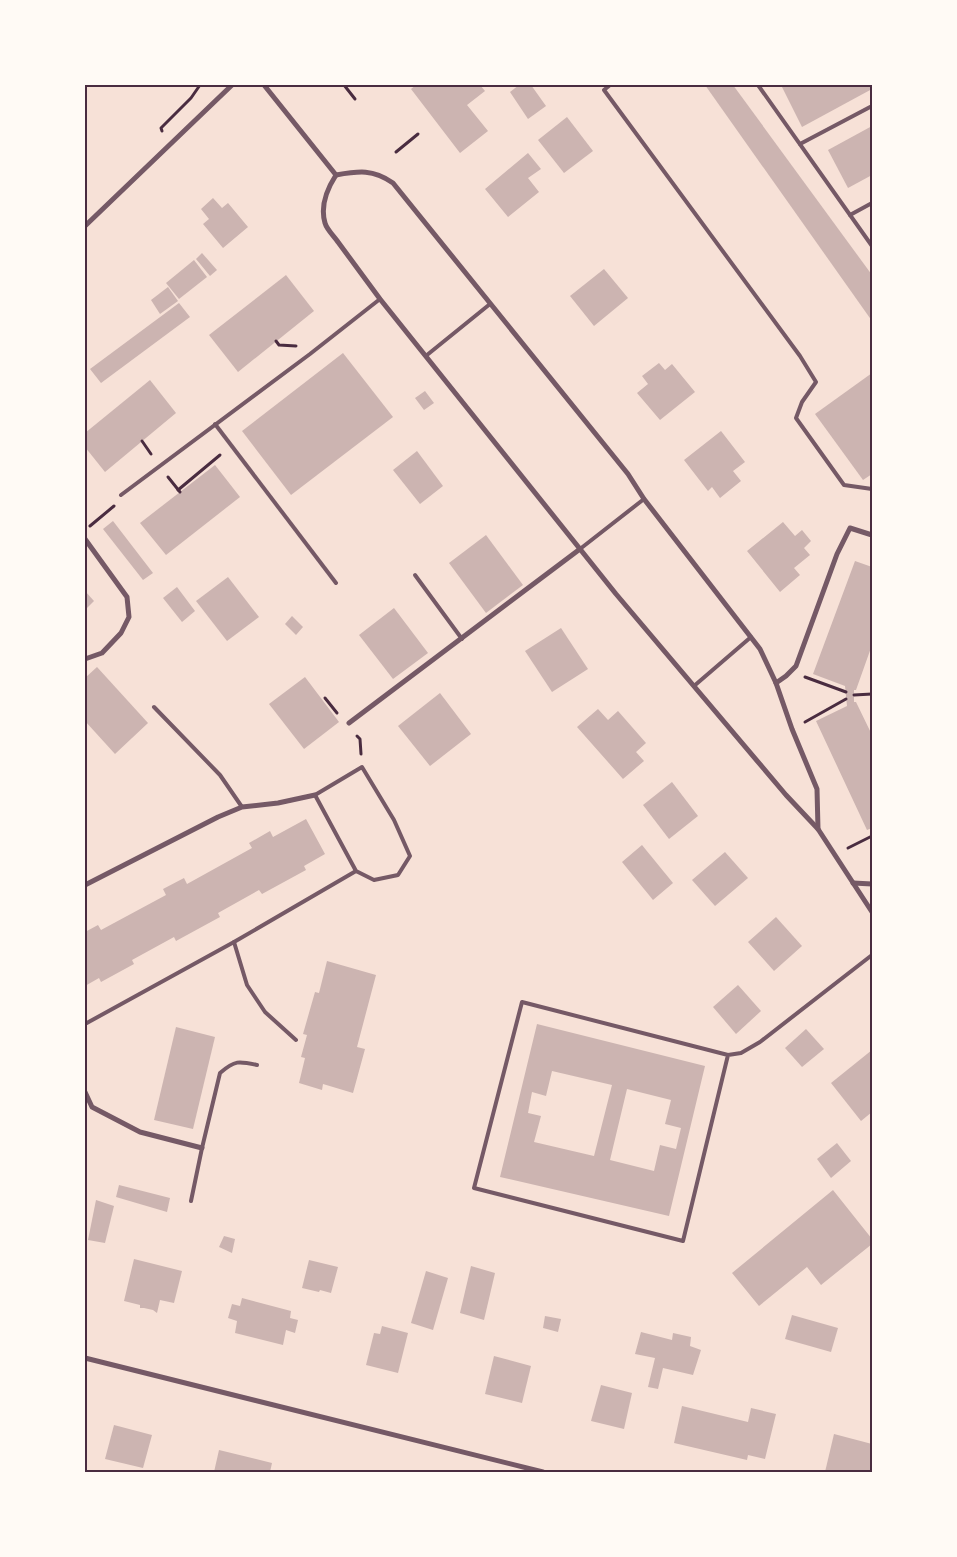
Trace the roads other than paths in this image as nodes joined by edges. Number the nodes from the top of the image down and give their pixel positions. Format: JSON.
{"nodes":[{"id":1,"x":232,"y":85,"type":"edge"},
{"id":2,"x":264,"y":85,"type":"edge"},
{"id":3,"x":610,"y":85,"type":"edge"},
{"id":4,"x":758,"y":85,"type":"edge"},
{"id":5,"x":872,"y":106,"type":"edge"},
{"id":6,"x":800,"y":144,"type":"junction"},
{"id":7,"x":336,"y":175,"type":"junction"},
{"id":8,"x":872,"y":203,"type":"edge"},
{"id":9,"x":850,"y":215,"type":"junction"},
{"id":10,"x":85,"y":226,"type":"edge"},
{"id":11,"x":872,"y":246,"type":"edge"},
{"id":12,"x":380,"y":299,"type":"junction"},
{"id":13,"x":490,"y":304,"type":"junction"},
{"id":14,"x":427,"y":355,"type":"junction"},
{"id":15,"x":215,"y":424,"type":"junction"},
{"id":16,"x":872,"y":489,"type":"edge"},
{"id":17,"x":121,"y":495,"type":"road end"},
{"id":18,"x":644,"y":499,"type":"junction"},
{"id":19,"x":872,"y":534,"type":"edge"},
{"id":20,"x":85,"y":539,"type":"edge"},
{"id":21,"x":580,"y":549,"type":"junction"},
{"id":22,"x":415,"y":575,"type":"dead end"},
{"id":23,"x":336,"y":582,"type":"dead end"},
{"id":24,"x":751,"y":637,"type":"junction"},
{"id":25,"x":462,"y":638,"type":"junction"},
{"id":26,"x":85,"y":659,"type":"edge"},
{"id":27,"x":776,"y":683,"type":"junction"},
{"id":28,"x":694,"y":686,"type":"junction"},
{"id":29,"x":154,"y":707,"type":"dead end"},
{"id":30,"x":349,"y":724,"type":"dead end"},
{"id":31,"x":315,"y":795,"type":"junction"},
{"id":32,"x":242,"y":807,"type":"junction"},
{"id":33,"x":818,"y":829,"type":"junction"},
{"id":34,"x":356,"y":871,"type":"junction"},
{"id":35,"x":853,"y":883,"type":"junction"},
{"id":36,"x":872,"y":884,"type":"edge"},
{"id":37,"x":85,"y":885,"type":"edge"},
{"id":38,"x":872,"y":912,"type":"edge"},
{"id":39,"x":234,"y":942,"type":"junction"},
{"id":40,"x":872,"y":955,"type":"edge"},
{"id":41,"x":85,"y":1024,"type":"edge"},
{"id":42,"x":296,"y":1040,"type":"dead end"},
{"id":43,"x":728,"y":1055,"type":"junction"},
{"id":44,"x":257,"y":1065,"type":"dead end"},
{"id":45,"x":85,"y":1092,"type":"edge"},
{"id":46,"x":202,"y":1148,"type":"junction"},
{"id":47,"x":191,"y":1202,"type":"dead end"},
{"id":48,"x":85,"y":1358,"type":"edge"},
{"id":49,"x":543,"y":1472,"type":"edge"}],
"edges":[{"from":1,"to":10,"type":"street"},
{"from":2,"to":7,"type":"street"},
{"from":3,"to":16,"type":"lane"},
{"from":4,"to":6,"type":"lane"},
{"from":5,"to":6,"type":"lane"},
{"from":6,"to":9,"type":"lane"},
{"from":7,"to":12,"type":"street"},
{"from":7,"to":13,"type":"street"},
{"from":8,"to":9,"type":"lane"},
{"from":9,"to":11,"type":"lane"},
{"from":12,"to":14,"type":"street"},
{"from":12,"to":15,"type":"lane"},
{"from":13,"to":14,"type":"lane"},
{"from":13,"to":18,"type":"street"},
{"from":14,"to":21,"type":"street"},
{"from":15,"to":17,"type":"lane"},
{"from":15,"to":23,"type":"lane"},
{"from":18,"to":21,"type":"lane"},
{"from":18,"to":24,"type":"street"},
{"from":19,"to":27,"type":"street"},
{"from":20,"to":26,"type":"street"},
{"from":21,"to":25,"type":"street"},
{"from":21,"to":28,"type":"street"},
{"from":22,"to":25,"type":"lane"},
{"from":24,"to":27,"type":"street"},
{"from":24,"to":28,"type":"lane"},
{"from":25,"to":30,"type":"street"},
{"from":27,"to":33,"type":"street"},
{"from":28,"to":33,"type":"street"},
{"from":29,"to":32,"type":"lane"},
{"from":31,"to":32,"type":"street"},
{"from":31,"to":34,"type":"lane"},
{"from":31,"to":34,"type":"lane"},
{"from":32,"to":37,"type":"street"},
{"from":33,"to":35,"type":"street"},
{"from":34,"to":39,"type":"lane"},
{"from":35,"to":36,"type":"street"},
{"from":35,"to":38,"type":"street"},
{"from":39,"to":41,"type":"lane"},
{"from":39,"to":42,"type":"lane"},
{"from":40,"to":43,"type":"lane"},
{"from":43,"to":43,"type":"lane"},
{"from":44,"to":46,"type":"lane"},
{"from":45,"to":46,"type":"street"},
{"from":46,"to":47,"type":"lane"},
{"from":48,"to":49,"type":"street"}]}
